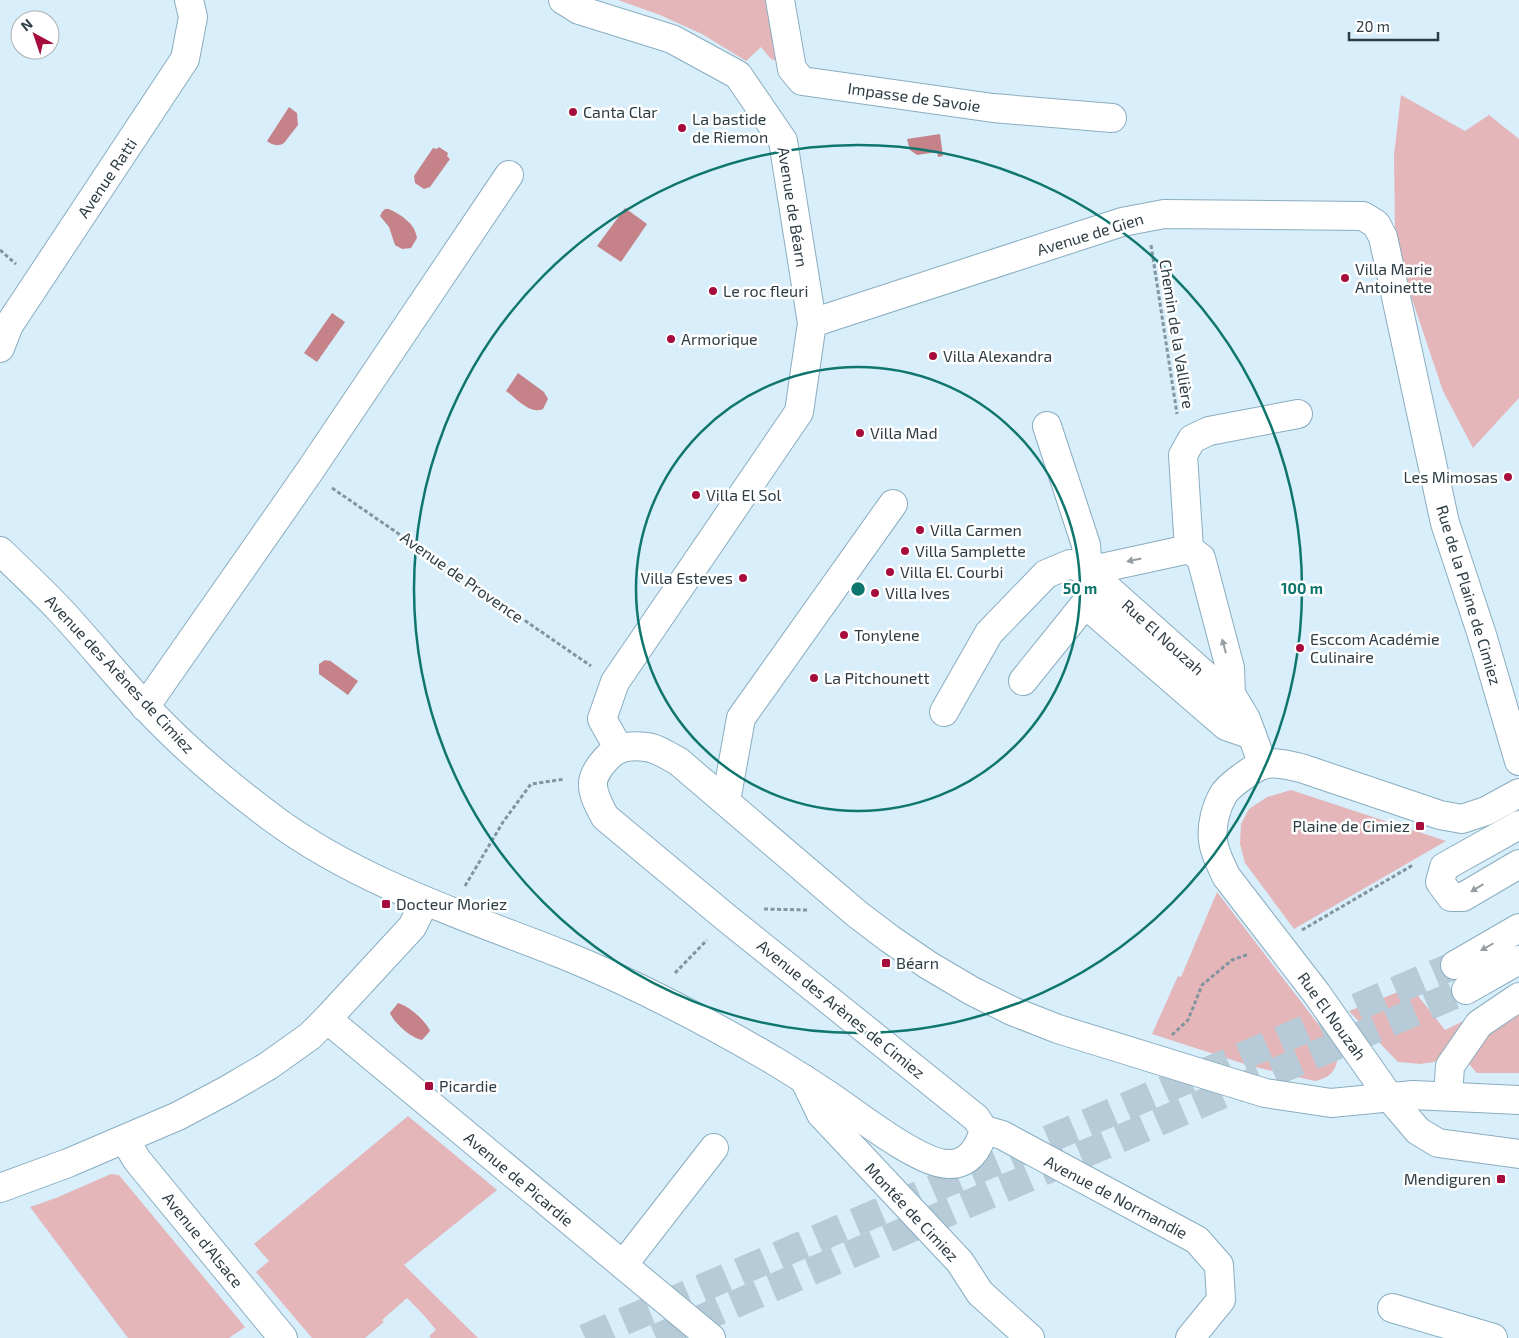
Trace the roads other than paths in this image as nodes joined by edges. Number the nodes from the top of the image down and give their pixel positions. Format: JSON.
{"nodes":[{"id":1,"x":189,"y":0,"type":"edge"},
{"id":2,"x":563,"y":0,"type":"edge"},
{"id":3,"x":780,"y":0,"type":"edge"},
{"id":4,"x":1112,"y":118,"type":"dead end"},
{"id":5,"x":509,"y":175,"type":"dead end"},
{"id":6,"x":1376,"y":224,"type":"joint"},
{"id":7,"x":812,"y":323,"type":"junction"},
{"id":8,"x":0,"y":348,"type":"edge"},
{"id":9,"x":1298,"y":414,"type":"dead end"},
{"id":10,"x":1047,"y":426,"type":"dead end"},
{"id":11,"x":893,"y":504,"type":"dead end"},
{"id":12,"x":1189,"y":548,"type":"junction"},
{"id":13,"x":0,"y":551,"type":"edge"},
{"id":14,"x":1088,"y":570,"type":"junction"},
{"id":15,"x":1023,"y":681,"type":"dead end"},
{"id":16,"x":1231,"y":694,"type":"junction"},
{"id":17,"x":145,"y":706,"type":"junction"},
{"id":18,"x":944,"y":712,"type":"dead end"},
{"id":19,"x":1252,"y":735,"type":"junction"},
{"id":20,"x":618,"y":749,"type":"junction"},
{"id":21,"x":1519,"y":761,"type":"edge"},
{"id":22,"x":1263,"y":765,"type":"junction"},
{"id":23,"x":1519,"y":794,"type":"edge"},
{"id":24,"x":726,"y":801,"type":"junction"},
{"id":25,"x":1519,"y":825,"type":"edge"},
{"id":26,"x":1519,"y":864,"type":"edge"},
{"id":27,"x":425,"y":901,"type":"junction"},
{"id":28,"x":1519,"y":928,"type":"edge"},
{"id":29,"x":1519,"y":960,"type":"edge"},
{"id":30,"x":1455,"y":965,"type":"tunnel mouth"},
{"id":31,"x":1466,"y":990,"type":"tunnel mouth"},
{"id":32,"x":1519,"y":997,"type":"edge"},
{"id":33,"x":327,"y":1019,"type":"junction"},
{"id":34,"x":804,"y":1078,"type":"junction"},
{"id":35,"x":1448,"y":1096,"type":"junction"},
{"id":36,"x":1390,"y":1098,"type":"junction"},
{"id":37,"x":1519,"y":1100,"type":"edge"},
{"id":38,"x":984,"y":1130,"type":"junction"},
{"id":39,"x":125,"y":1140,"type":"junction"},
{"id":40,"x":714,"y":1148,"type":"dead end"},
{"id":41,"x":1519,"y":1154,"type":"edge"},
{"id":42,"x":0,"y":1188,"type":"edge"},
{"id":43,"x":623,"y":1265,"type":"junction"},
{"id":44,"x":1392,"y":1308,"type":"dead end"},
{"id":45,"x":283,"y":1338,"type":"edge"},
{"id":46,"x":712,"y":1338,"type":"edge"},
{"id":47,"x":1030,"y":1338,"type":"edge"},
{"id":48,"x":1190,"y":1338,"type":"edge"},
{"id":49,"x":1493,"y":1338,"type":"edge"}],
"edges":[{"from":1,"to":8,"type":"main road","name":"Avenue Ratti"},
{"from":2,"to":7,"type":"main road","name":"Avenue de Béarn"},
{"from":3,"to":4,"type":"main road","name":"Impasse de Savoie"},
{"from":5,"to":17,"type":"main road"},
{"from":6,"to":7,"type":"main road","name":"Avenue de Gien"},
{"from":6,"to":21,"type":"main road","name":"Rue de la Plaine de Cimiez"},
{"from":7,"to":20,"type":"main road","name":"Avenue de Béarn"},
{"from":9,"to":12,"type":"main road"},
{"from":10,"to":14,"type":"main road"},
{"from":11,"to":24,"type":"main road"},
{"from":12,"to":14,"type":"main road","one_way":true},
{"from":16,"to":12,"type":"main road","name":"Rue El Nouzah","one_way":true},
{"from":13,"to":17,"type":"main road","name":"Avenue des Arènes de Cimiez"},
{"from":14,"to":16,"type":"main road","name":"Rue El Nouzah"},
{"from":14,"to":18,"type":"main road"},
{"from":15,"to":19,"type":"main road"},
{"from":16,"to":19,"type":"main road","name":"Rue El Nouzah"},
{"from":17,"to":27,"type":"main road","name":"Avenue des Arènes de Cimiez"},
{"from":19,"to":22,"type":"main road","name":"Rue El Nouzah"},
{"from":20,"to":24,"type":"main road"},
{"from":20,"to":38,"type":"main road","name":"Avenue des Arènes de Cimiez"},
{"from":22,"to":23,"type":"main road"},
{"from":22,"to":36,"type":"main road","name":"Rue El Nouzah"},
{"from":24,"to":36,"type":"main road"},
{"from":26,"to":25,"type":"main road","one_way":true},
{"from":27,"to":33,"type":"main road"},
{"from":27,"to":34,"type":"main road","name":"Avenue des Arènes de Cimiez"},
{"from":28,"to":30,"type":"main road","one_way":true},
{"from":29,"to":31,"type":"main road"},
{"from":32,"to":35,"type":"main road"},
{"from":33,"to":39,"type":"main road"},
{"from":33,"to":43,"type":"main road","name":"Avenue de Picardie"},
{"from":34,"to":38,"type":"main road","name":"Avenue des Arènes de Cimiez"},
{"from":34,"to":47,"type":"main road","name":"Montée de Cimiez"},
{"from":35,"to":36,"type":"main road"},
{"from":35,"to":37,"type":"main road"},
{"from":36,"to":41,"type":"main road","name":"Rue El Nouzah"},
{"from":38,"to":48,"type":"main road","name":"Avenue de Normandie"},
{"from":39,"to":42,"type":"main road"},
{"from":39,"to":45,"type":"main road","name":"Avenue d'Alsace"},
{"from":40,"to":43,"type":"main road"},
{"from":43,"to":46,"type":"main road","name":"Avenue de Picardie"},
{"from":44,"to":49,"type":"main road"}]}
